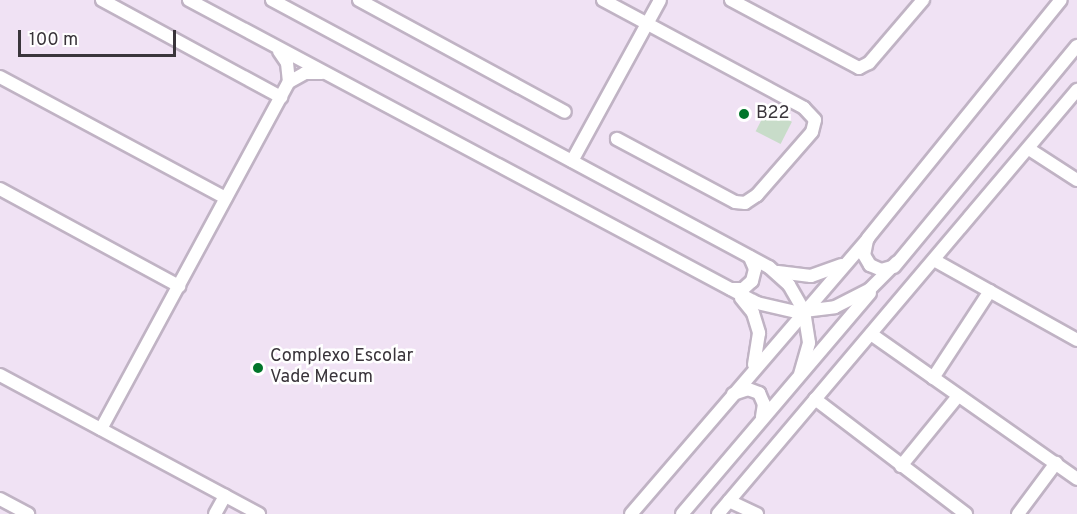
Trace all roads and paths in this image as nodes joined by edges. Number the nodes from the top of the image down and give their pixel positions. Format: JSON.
{"nodes":[{"id":1,"x":102,"y":0,"type":"edge"},
{"id":2,"x":189,"y":0,"type":"edge"},
{"id":3,"x":272,"y":0,"type":"edge"},
{"id":4,"x":359,"y":0,"type":"edge"},
{"id":5,"x":603,"y":0,"type":"edge"},
{"id":6,"x":660,"y":0,"type":"edge"},
{"id":7,"x":731,"y":0,"type":"edge"},
{"id":8,"x":922,"y":0,"type":"edge"},
{"id":9,"x":1061,"y":0,"type":"edge"},
{"id":10,"x":745,"y":3,"type":"edge"},
{"id":11,"x":647,"y":23,"type":"junction"},
{"id":12,"x":1077,"y":46,"type":"edge"},
{"id":13,"x":276,"y":48,"type":"junction"},
{"id":14,"x":323,"y":73,"type":"junction"},
{"id":15,"x":0,"y":77,"type":"edge"},
{"id":16,"x":289,"y":82,"type":"junction"},
{"id":17,"x":1077,"y":90,"type":"edge"},
{"id":18,"x":281,"y":97,"type":"junction"},
{"id":19,"x":1073,"y":103,"type":"edge"},
{"id":20,"x":565,"y":112,"type":"dead end"},
{"id":21,"x":617,"y":139,"type":"dead end"},
{"id":22,"x":1029,"y":149,"type":"junction"},
{"id":23,"x":572,"y":161,"type":"junction"},
{"id":24,"x":1077,"y":180,"type":"edge"},
{"id":25,"x":0,"y":189,"type":"edge"},
{"id":26,"x":226,"y":198,"type":"junction"},
{"id":27,"x":868,"y":238,"type":"junction"},
{"id":28,"x":750,"y":257,"type":"junction"},
{"id":29,"x":851,"y":257,"type":"junction"},
{"id":30,"x":934,"y":260,"type":"junction"},
{"id":31,"x":897,"y":262,"type":"junction"},
{"id":32,"x":769,"y":267,"type":"junction"},
{"id":33,"x":179,"y":286,"type":"junction"},
{"id":34,"x":731,"y":289,"type":"junction"},
{"id":35,"x":990,"y":291,"type":"junction"},
{"id":36,"x":804,"y":311,"type":"junction"},
{"id":37,"x":871,"y":334,"type":"junction"},
{"id":38,"x":1077,"y":340,"type":"edge"},
{"id":39,"x":750,"y":373,"type":"junction"},
{"id":40,"x":800,"y":374,"type":"junction"},
{"id":41,"x":0,"y":375,"type":"edge"},
{"id":42,"x":933,"y":378,"type":"junction"},
{"id":43,"x":731,"y":396,"type":"junction"},
{"id":44,"x":958,"y":396,"type":"junction"},
{"id":45,"x":815,"y":399,"type":"junction"},
{"id":46,"x":759,"y":421,"type":"junction"},
{"id":47,"x":101,"y":429,"type":"junction"},
{"id":48,"x":1056,"y":464,"type":"junction"},
{"id":49,"x":901,"y":466,"type":"junction"},
{"id":50,"x":1077,"y":479,"type":"edge"},
{"id":51,"x":225,"y":496,"type":"junction"},
{"id":52,"x":0,"y":499,"type":"edge"},
{"id":53,"x":729,"y":501,"type":"junction"},
{"id":54,"x":952,"y":510,"type":"edge"},
{"id":55,"x":28,"y":514,"type":"edge"},
{"id":56,"x":215,"y":514,"type":"edge"},
{"id":57,"x":259,"y":514,"type":"edge"},
{"id":58,"x":630,"y":514,"type":"edge"},
{"id":59,"x":682,"y":514,"type":"edge"},
{"id":60,"x":718,"y":514,"type":"edge"},
{"id":61,"x":757,"y":514,"type":"edge"},
{"id":62,"x":966,"y":514,"type":"edge"},
{"id":63,"x":1018,"y":514,"type":"edge"}],
"edges":[{"from":1,"to":18,"type":"street"},
{"from":2,"to":13,"type":"street"},
{"from":3,"to":23,"type":"street"},
{"from":4,"to":20,"type":"street"},
{"from":5,"to":11,"type":"street"},
{"from":6,"to":11,"type":"street"},
{"from":7,"to":10,"type":"street"},
{"from":8,"to":10,"type":"street"},
{"from":9,"to":27,"type":"street"},
{"from":11,"to":21,"type":"street"},
{"from":11,"to":23,"type":"street"},
{"from":12,"to":31,"type":"street"},
{"from":13,"to":14,"type":"street"},
{"from":13,"to":16,"type":"street"},
{"from":14,"to":16,"type":"street"},
{"from":14,"to":34,"type":"street"},
{"from":15,"to":26,"type":"street"},
{"from":16,"to":18,"type":"street"},
{"from":17,"to":19,"type":"street"},
{"from":18,"to":26,"type":"street"},
{"from":19,"to":22,"type":"street"},
{"from":22,"to":24,"type":"street"},
{"from":22,"to":30,"type":"street"},
{"from":23,"to":28,"type":"street"},
{"from":25,"to":33,"type":"street"},
{"from":26,"to":33,"type":"street"},
{"from":27,"to":29,"type":"street"},
{"from":27,"to":31,"type":"street"},
{"from":28,"to":32,"type":"street"},
{"from":28,"to":34,"type":"street"},
{"from":29,"to":32,"type":"street"},
{"from":29,"to":36,"type":"street"},
{"from":30,"to":35,"type":"street"},
{"from":30,"to":37,"type":"street"},
{"from":31,"to":36,"type":"street"},
{"from":31,"to":40,"type":"street"},
{"from":32,"to":36,"type":"street"},
{"from":33,"to":47,"type":"street"},
{"from":34,"to":36,"type":"street"},
{"from":34,"to":39,"type":"street"},
{"from":35,"to":38,"type":"street"},
{"from":35,"to":42,"type":"street"},
{"from":36,"to":39,"type":"street"},
{"from":36,"to":40,"type":"street"},
{"from":37,"to":42,"type":"street"},
{"from":37,"to":45,"type":"street"},
{"from":39,"to":43,"type":"street"},
{"from":40,"to":46,"type":"street"},
{"from":41,"to":47,"type":"street"},
{"from":42,"to":44,"type":"street"},
{"from":43,"to":46,"type":"street"},
{"from":43,"to":58,"type":"street"},
{"from":44,"to":48,"type":"street"},
{"from":44,"to":49,"type":"street"},
{"from":45,"to":49,"type":"street"},
{"from":45,"to":53,"type":"street"},
{"from":46,"to":59,"type":"street"},
{"from":47,"to":51,"type":"street"},
{"from":48,"to":50,"type":"street"},
{"from":48,"to":63,"type":"street"},
{"from":49,"to":54,"type":"street"},
{"from":51,"to":56,"type":"street"},
{"from":51,"to":57,"type":"street"},
{"from":52,"to":55,"type":"street"},
{"from":53,"to":60,"type":"street"},
{"from":53,"to":61,"type":"street"},
{"from":54,"to":62,"type":"street"}]}
